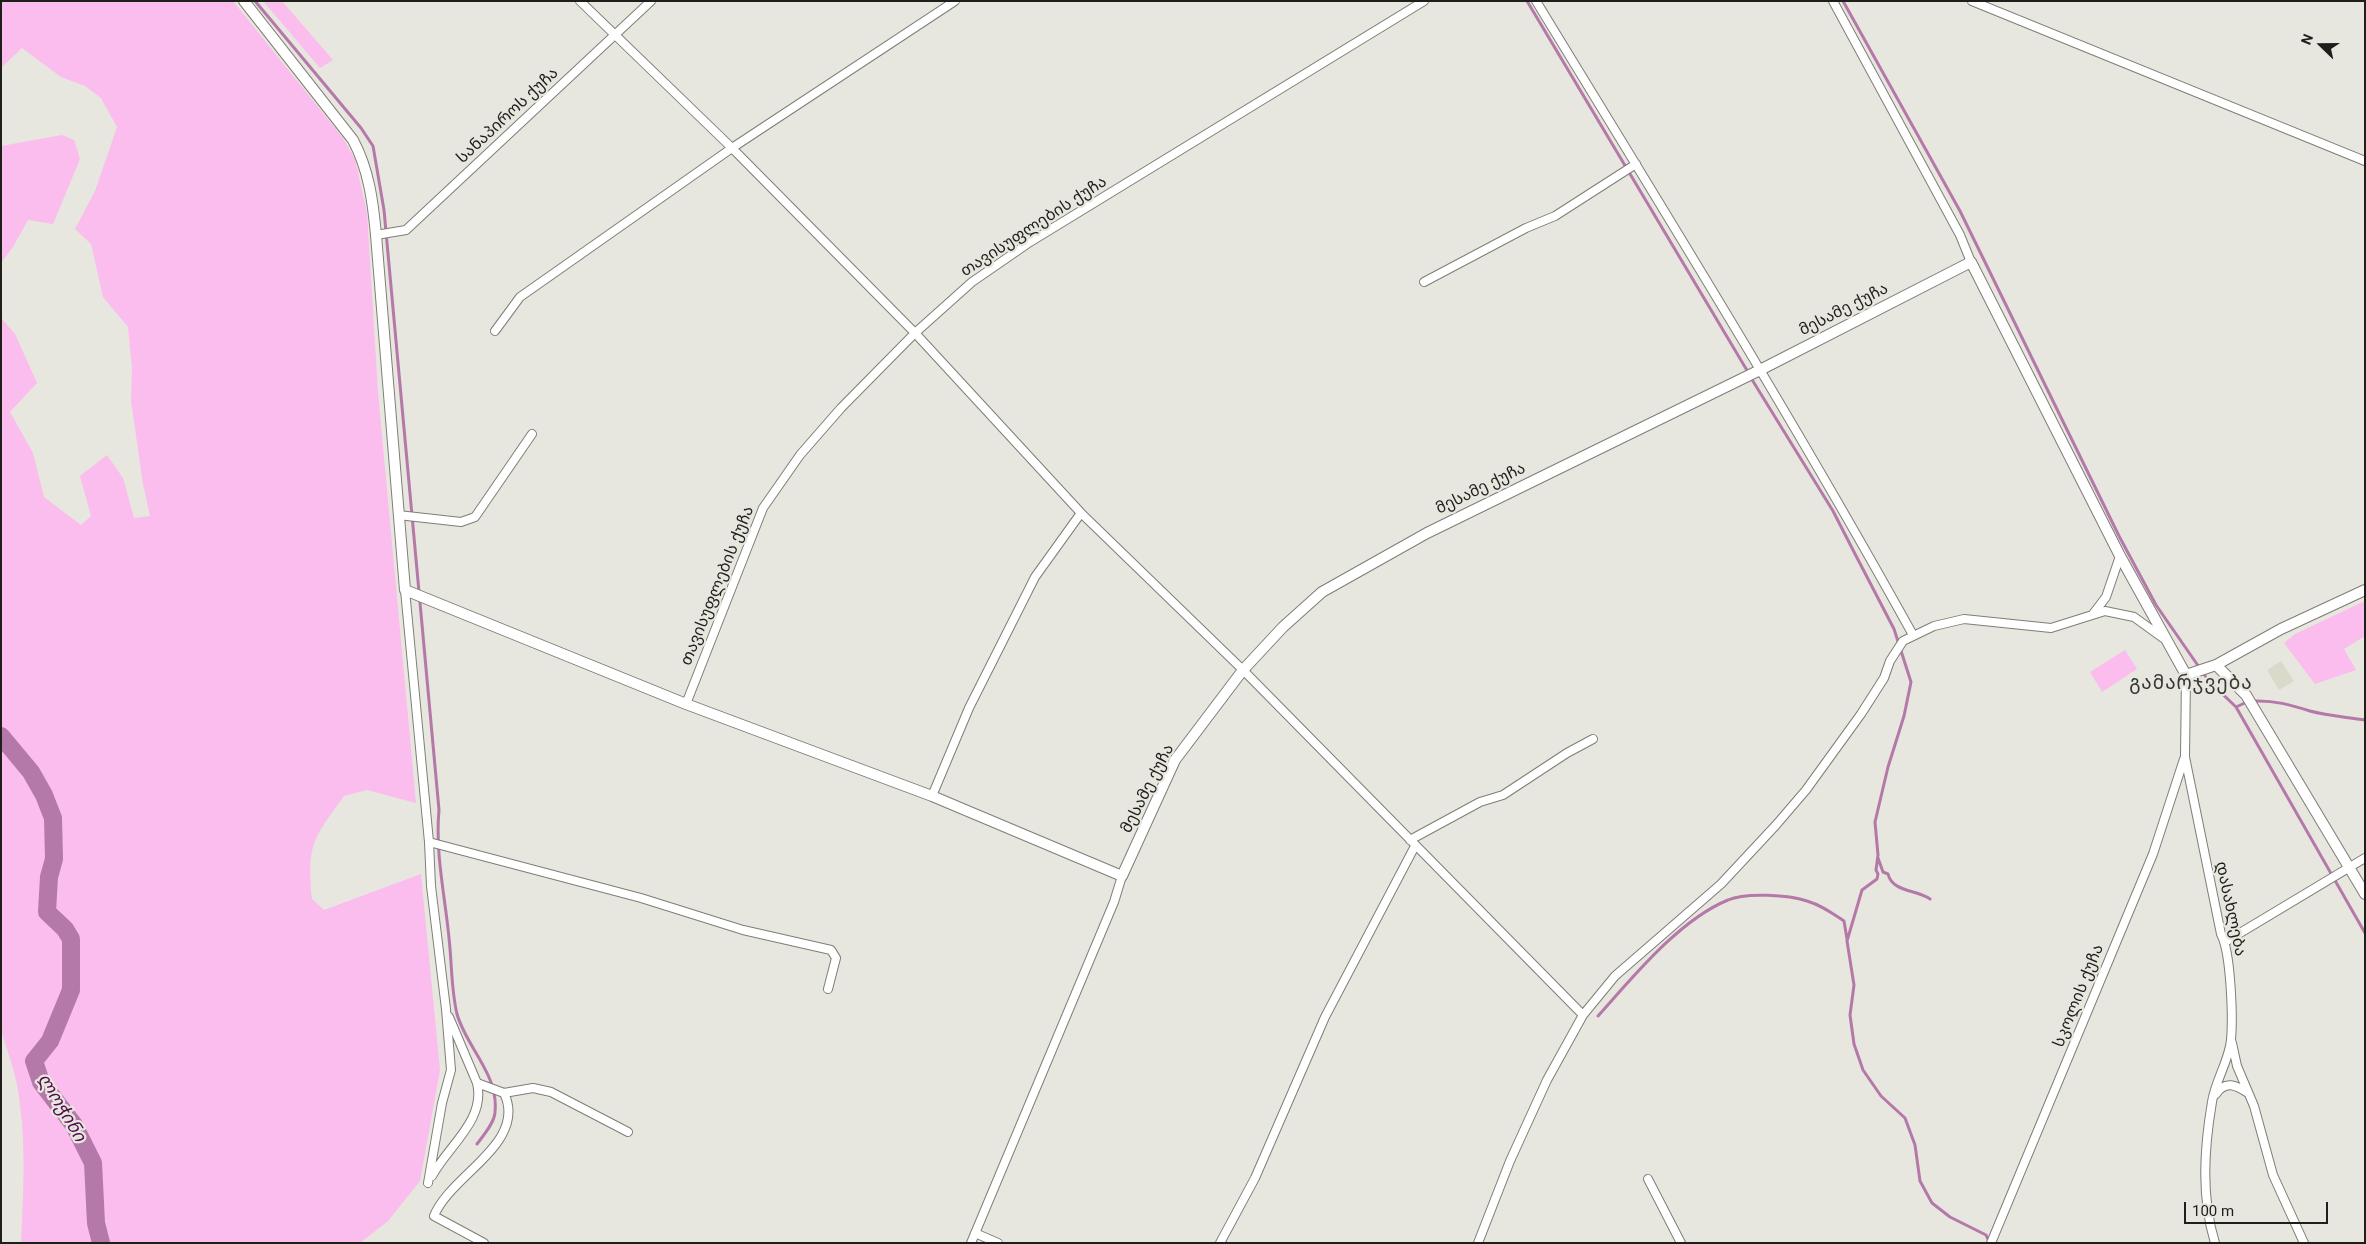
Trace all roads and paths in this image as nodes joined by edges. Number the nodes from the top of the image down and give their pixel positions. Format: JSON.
{"nodes":[{"id":1,"x":244,"y":1,"type":"edge"},
{"id":2,"x":580,"y":1,"type":"edge"},
{"id":3,"x":650,"y":1,"type":"edge"},
{"id":4,"x":954,"y":1,"type":"edge"},
{"id":5,"x":1424,"y":1,"type":"edge"},
{"id":6,"x":1536,"y":1,"type":"edge"},
{"id":7,"x":1833,"y":1,"type":"edge"},
{"id":8,"x":1972,"y":1,"type":"edge"},
{"id":9,"x":616,"y":34,"type":"junction"},
{"id":10,"x":732,"y":148,"type":"junction"},
{"id":11,"x":2365,"y":161,"type":"edge"},
{"id":12,"x":1636,"y":164,"type":"junction"},
{"id":13,"x":376,"y":235,"type":"junction"},
{"id":14,"x":1971,"y":262,"type":"junction"},
{"id":15,"x":1424,"y":282,"type":"dead end"},
{"id":16,"x":495,"y":331,"type":"dead end"},
{"id":17,"x":915,"y":334,"type":"junction"},
{"id":18,"x":1760,"y":370,"type":"junction"},
{"id":19,"x":532,"y":434,"type":"dead end"},
{"id":20,"x":1081,"y":513,"type":"junction"},
{"id":21,"x":398,"y":515,"type":"junction"},
{"id":22,"x":2120,"y":556,"type":"junction"},
{"id":23,"x":404,"y":590,"type":"junction"},
{"id":24,"x":2365,"y":590,"type":"edge"},
{"id":25,"x":2093,"y":614,"type":"junction"},
{"id":26,"x":1913,"y":635,"type":"junction"},
{"id":27,"x":2165,"y":639,"type":"junction"},
{"id":28,"x":2216,"y":665,"type":"junction"},
{"id":29,"x":1243,"y":670,"type":"junction"},
{"id":30,"x":2186,"y":676,"type":"junction"},
{"id":31,"x":686,"y":704,"type":"junction"},
{"id":32,"x":1593,"y":739,"type":"dead end"},
{"id":33,"x":2185,"y":758,"type":"junction"},
{"id":34,"x":932,"y":796,"type":"junction"},
{"id":35,"x":428,"y":842,"type":"junction"},
{"id":36,"x":1412,"y":843,"type":"junction"},
{"id":37,"x":2365,"y":858,"type":"edge"},
{"id":38,"x":2349,"y":867,"type":"junction"},
{"id":39,"x":1122,"y":876,"type":"junction"},
{"id":40,"x":2365,"y":894,"type":"edge"},
{"id":41,"x":2225,"y":942,"type":"junction"},
{"id":42,"x":828,"y":989,"type":"dead end"},
{"id":43,"x":446,"y":1009,"type":"junction"},
{"id":44,"x":1583,"y":1015,"type":"junction"},
{"id":45,"x":2231,"y":1041,"type":"junction"},
{"id":46,"x":477,"y":1083,"type":"junction"},
{"id":47,"x":504,"y":1093,"type":"junction"},
{"id":48,"x":2248,"y":1093,"type":"junction"},
{"id":49,"x":2212,"y":1100,"type":"junction"},
{"id":50,"x":628,"y":1132,"type":"dead end"},
{"id":51,"x":1648,"y":1179,"type":"dead end"},
{"id":52,"x":975,"y":1233,"type":"junction"},
{"id":53,"x":484,"y":1243,"type":"edge"},
{"id":54,"x":971,"y":1243,"type":"edge"},
{"id":55,"x":998,"y":1243,"type":"edge"},
{"id":56,"x":1220,"y":1243,"type":"edge"},
{"id":57,"x":1478,"y":1243,"type":"edge"},
{"id":58,"x":1681,"y":1243,"type":"edge"},
{"id":59,"x":1991,"y":1243,"type":"edge"},
{"id":60,"x":2215,"y":1243,"type":"edge"},
{"id":61,"x":2304,"y":1243,"type":"edge"}],
"edges":[{"from":1,"to":13,"type":"street"},
{"from":2,"to":9,"type":"street"},
{"from":3,"to":9,"type":"street","name":"სანაპიროს ქუჩა"},
{"from":4,"to":10,"type":"street"},
{"from":5,"to":17,"type":"street","name":"თავისუფლების ქუჩა"},
{"from":6,"to":12,"type":"street"},
{"from":7,"to":14,"type":"street"},
{"from":8,"to":11,"type":"street"},
{"from":9,"to":10,"type":"street"},
{"from":9,"to":13,"type":"street","name":"სანაპიროს ქუჩა"},
{"from":10,"to":16,"type":"street"},
{"from":10,"to":17,"type":"street"},
{"from":12,"to":15,"type":"street"},
{"from":12,"to":18,"type":"street"},
{"from":13,"to":21,"type":"street"},
{"from":14,"to":18,"type":"street","name":"მესამე ქუჩა"},
{"from":14,"to":22,"type":"street"},
{"from":17,"to":20,"type":"street"},
{"from":17,"to":31,"type":"street","name":"თავისუფლების ქუჩა"},
{"from":18,"to":26,"type":"street"},
{"from":18,"to":29,"type":"street","name":"მესამე ქუჩა"},
{"from":19,"to":21,"type":"street"},
{"from":20,"to":29,"type":"street"},
{"from":20,"to":34,"type":"street"},
{"from":21,"to":23,"type":"street"},
{"from":22,"to":25,"type":"street"},
{"from":22,"to":27,"type":"street"},
{"from":23,"to":31,"type":"street"},
{"from":23,"to":35,"type":"street"},
{"from":24,"to":28,"type":"street"},
{"from":25,"to":26,"type":"street"},
{"from":25,"to":27,"type":"street"},
{"from":26,"to":44,"type":"street"},
{"from":27,"to":30,"type":"street"},
{"from":28,"to":30,"type":"street"},
{"from":28,"to":38,"type":"street"},
{"from":29,"to":36,"type":"street"},
{"from":29,"to":39,"type":"street","name":"მესამე ქუჩა"},
{"from":30,"to":33,"type":"street"},
{"from":31,"to":34,"type":"street"},
{"from":32,"to":36,"type":"street"},
{"from":33,"to":41,"type":"street","name":"დასახლება"},
{"from":33,"to":59,"type":"street","name":"სკოლის ქუჩა"},
{"from":34,"to":39,"type":"street"},
{"from":35,"to":42,"type":"street"},
{"from":35,"to":43,"type":"street"},
{"from":36,"to":44,"type":"street"},
{"from":36,"to":56,"type":"street"},
{"from":37,"to":38,"type":"street"},
{"from":38,"to":40,"type":"street"},
{"from":38,"to":41,"type":"street"},
{"from":39,"to":52,"type":"street"},
{"from":41,"to":45,"type":"street","name":"დასახლება"},
{"from":43,"to":46,"type":"street"},
{"from":43,"to":46,"type":"street"},
{"from":44,"to":57,"type":"street"},
{"from":45,"to":48,"type":"street"},
{"from":45,"to":49,"type":"street","name":"დასახლება"},
{"from":46,"to":47,"type":"street"},
{"from":47,"to":50,"type":"street"},
{"from":47,"to":53,"type":"street"},
{"from":48,"to":49,"type":"street"},
{"from":48,"to":61,"type":"street"},
{"from":49,"to":60,"type":"street","name":"დასახლება"},
{"from":51,"to":58,"type":"street"},
{"from":52,"to":54,"type":"street"},
{"from":52,"to":55,"type":"street"}]}
